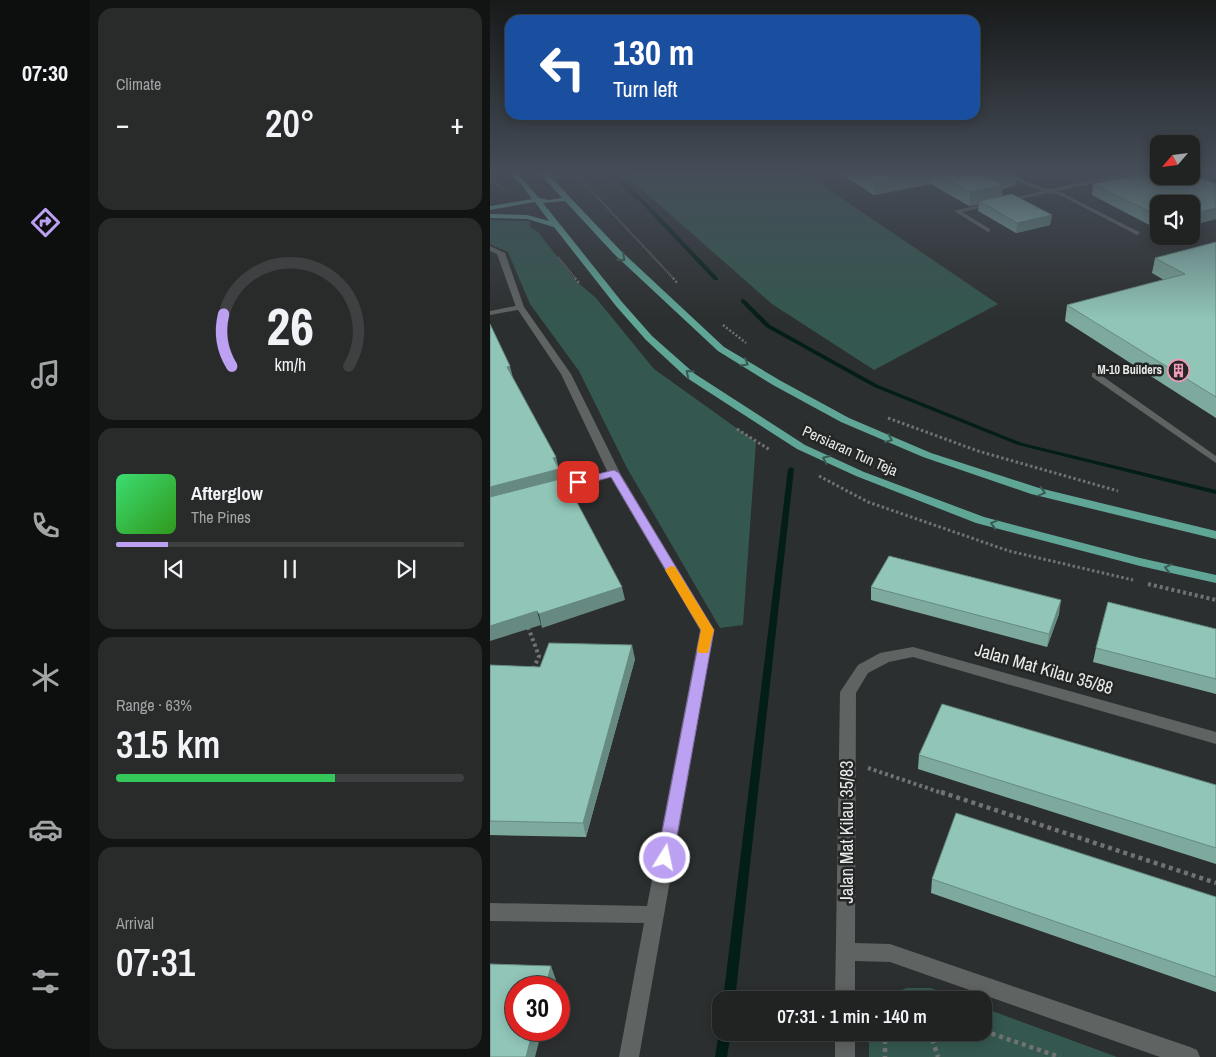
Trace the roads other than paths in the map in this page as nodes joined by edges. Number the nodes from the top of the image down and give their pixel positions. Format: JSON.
{"nodes":[{"id":1,"x":539,"y":220,"type":"edge"},
{"id":2,"x":554,"y":220,"type":"edge"},
{"id":3,"x":587,"y":220,"type":"edge"},
{"id":4,"x":972,"y":220,"type":"edge"},
{"id":5,"x":1113,"y":220,"type":"edge"},
{"id":6,"x":556,"y":225,"type":"junction"},
{"id":7,"x":988,"y":230,"type":"dead end"},
{"id":8,"x":1137,"y":233,"type":"dead end"},
{"id":9,"x":490,"y":248,"type":"edge"},
{"id":10,"x":520,"y":307,"type":"junction"},
{"id":11,"x":490,"y":313,"type":"edge"},
{"id":12,"x":1095,"y":375,"type":"dead end"},
{"id":13,"x":1213,"y":457,"type":"edge"},
{"id":14,"x":614,"y":473,"type":"junction"},
{"id":15,"x":547,"y":491,"type":"edge"},
{"id":16,"x":1216,"y":535,"type":"edge"},
{"id":17,"x":1216,"y":579,"type":"edge"},
{"id":18,"x":863,"y":669,"type":"joint"},
{"id":19,"x":1216,"y":738,"type":"edge"},
{"id":20,"x":490,"y":912,"type":"edge"},
{"id":21,"x":655,"y":915,"type":"junction"},
{"id":22,"x":846,"y":952,"type":"junction"},
{"id":23,"x":846,"y":991,"type":"edge"},
{"id":24,"x":845,"y":1041,"type":"edge"},
{"id":25,"x":628,"y":1057,"type":"edge"},
{"id":26,"x":845,"y":1057,"type":"edge"},
{"id":27,"x":1190,"y":1057,"type":"edge"}],
"edges":[{"from":1,"to":6,"type":"main road"},
{"from":2,"to":6,"type":"main road","name":"Persiaran Tun Teja"},
{"from":3,"to":16,"type":"main road","name":"Persiaran Tun Teja","one_way":true},
{"from":4,"to":7,"type":"lane"},
{"from":5,"to":8,"type":"lane"},
{"from":17,"to":6,"type":"main road","name":"Persiaran Tun Teja","one_way":true},
{"from":9,"to":10,"type":"street"},
{"from":10,"to":11,"type":"lane"},
{"from":10,"to":14,"type":"street"},
{"from":12,"to":13,"type":"lane"},
{"from":14,"to":15,"type":"lane"},
{"from":14,"to":21,"type":"street"},
{"from":18,"to":19,"type":"street","name":"Jalan Mat Kilau 35/88"},
{"from":18,"to":22,"type":"street","name":"Jalan Mat Kilau 35/83"},
{"from":20,"to":21,"type":"street"},
{"from":21,"to":25,"type":"street"},
{"from":22,"to":23,"type":"street","name":"Jalan Mat Kilau 35/83"},
{"from":22,"to":27,"type":"street"},
{"from":24,"to":26,"type":"street"}]}
